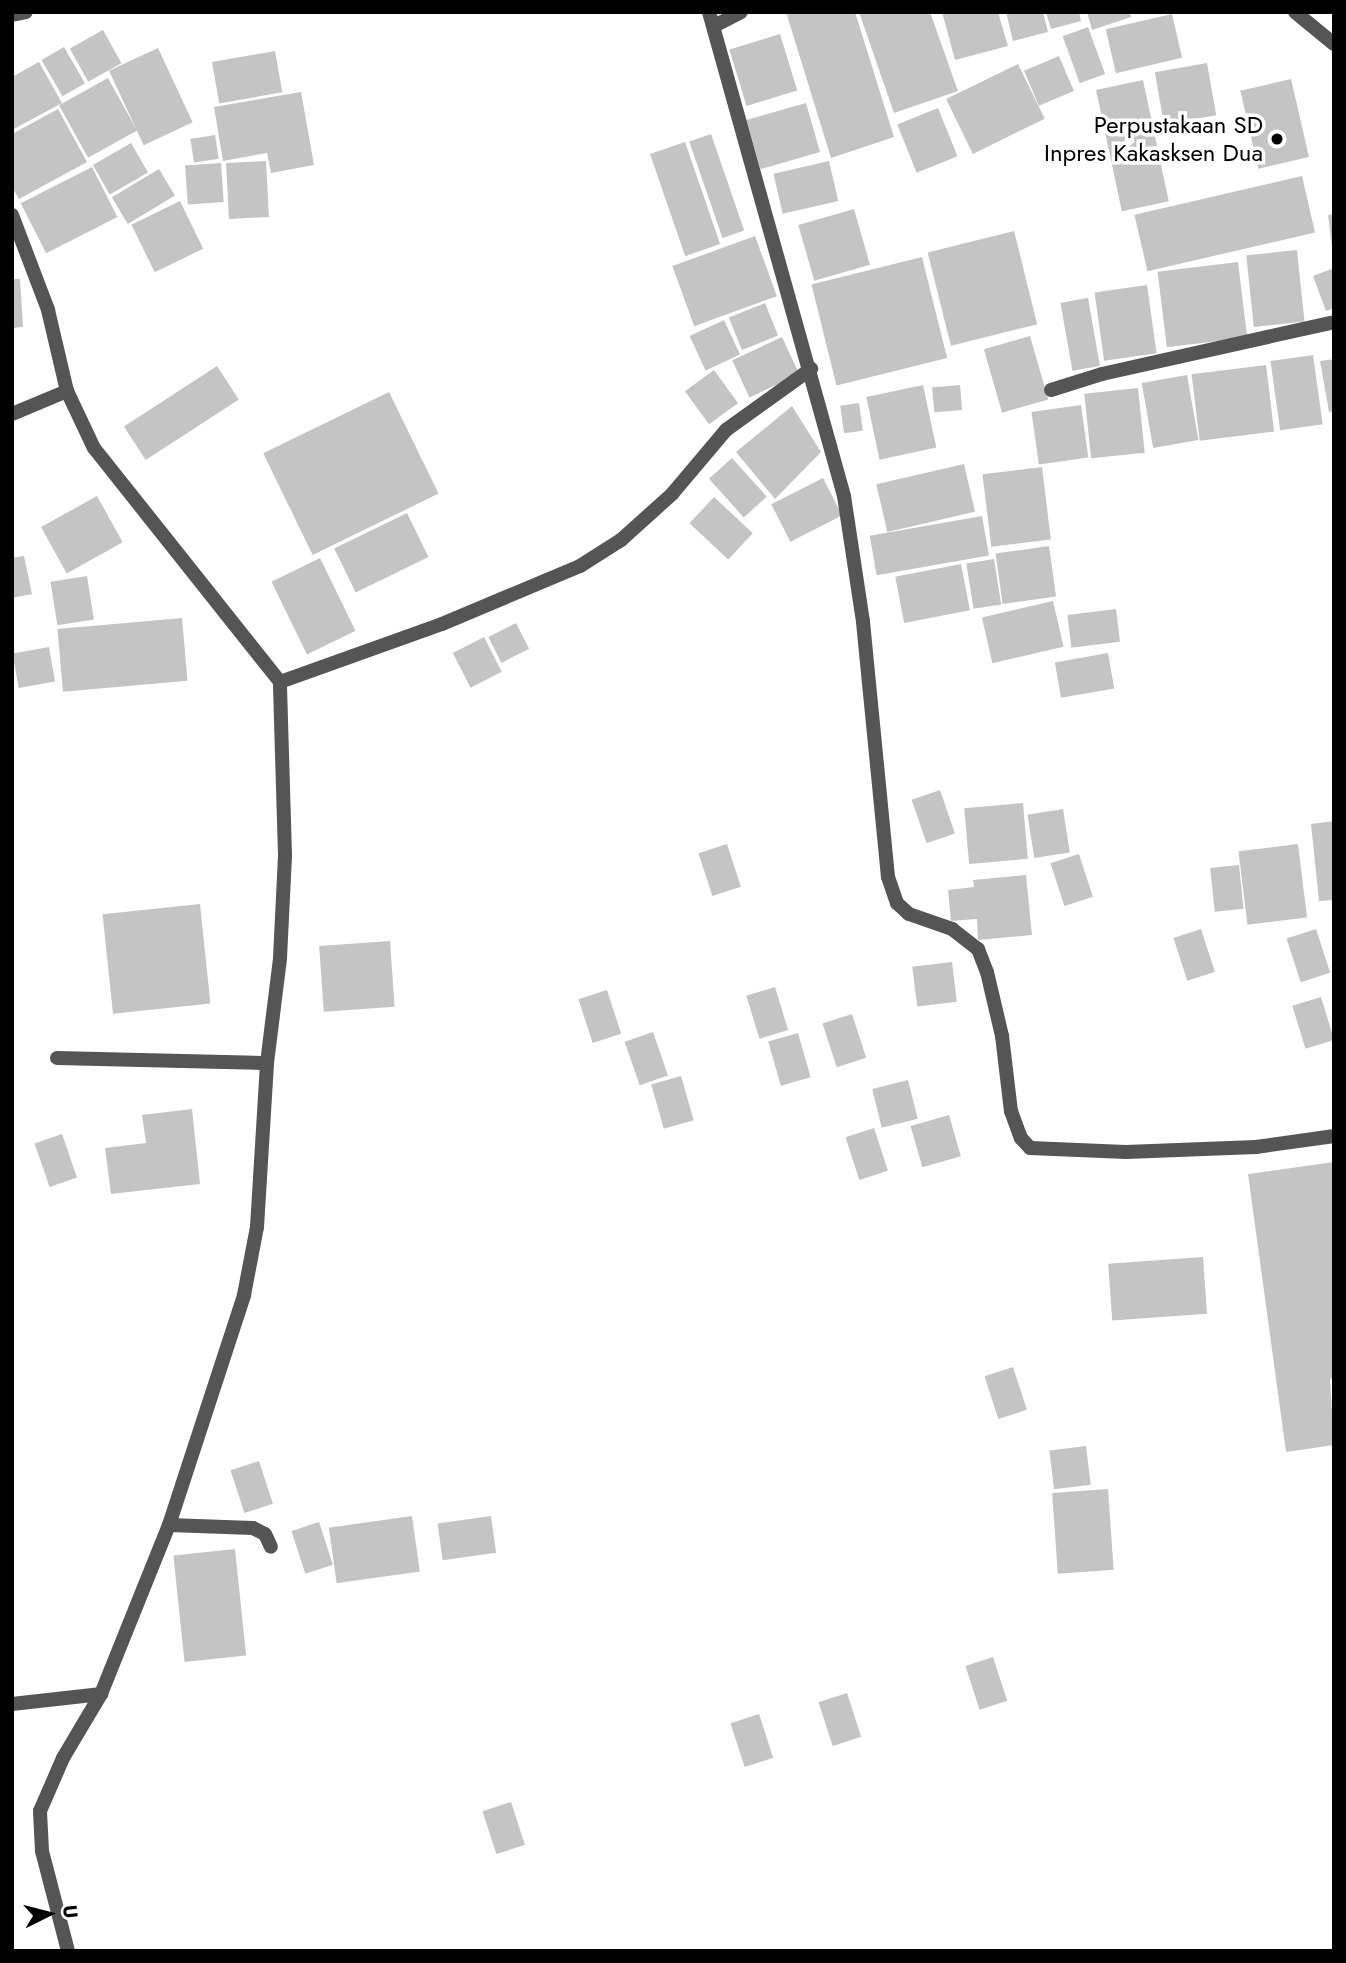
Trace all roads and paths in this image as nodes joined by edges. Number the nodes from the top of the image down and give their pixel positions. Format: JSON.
{"nodes":[{"id":1,"x":26,"y":12,"type":"edge"},
{"id":2,"x":741,"y":12,"type":"edge"},
{"id":3,"x":1295,"y":12,"type":"edge"},
{"id":4,"x":12,"y":15,"type":"edge"},
{"id":5,"x":712,"y":19,"type":"edge"},
{"id":6,"x":1334,"y":44,"type":"edge"},
{"id":7,"x":12,"y":215,"type":"edge"},
{"id":8,"x":1334,"y":322,"type":"edge"},
{"id":9,"x":811,"y":369,"type":"junction"},
{"id":10,"x":1051,"y":390,"type":"dead end"},
{"id":11,"x":67,"y":391,"type":"junction"},
{"id":12,"x":12,"y":414,"type":"edge"},
{"id":13,"x":280,"y":682,"type":"junction"},
{"id":14,"x":57,"y":1058,"type":"dead end"},
{"id":15,"x":267,"y":1063,"type":"junction"},
{"id":16,"x":1334,"y":1136,"type":"edge"},
{"id":17,"x":169,"y":1525,"type":"junction"},
{"id":18,"x":271,"y":1548,"type":"dead end"},
{"id":19,"x":102,"y":1694,"type":"junction"},
{"id":20,"x":12,"y":1704,"type":"edge"},
{"id":21,"x":68,"y":1951,"type":"edge"}],
"edges":[{"from":1,"to":4,"type":"street"},
{"from":2,"to":5,"type":"street"},
{"from":3,"to":6,"type":"street"},
{"from":5,"to":9,"type":"street"},
{"from":7,"to":11,"type":"street"},
{"from":8,"to":10,"type":"street"},
{"from":9,"to":13,"type":"street"},
{"from":9,"to":16,"type":"street"},
{"from":11,"to":12,"type":"street"},
{"from":11,"to":13,"type":"street"},
{"from":13,"to":15,"type":"street"},
{"from":14,"to":15,"type":"street"},
{"from":15,"to":17,"type":"street"},
{"from":17,"to":18,"type":"street"},
{"from":17,"to":19,"type":"street"},
{"from":19,"to":20,"type":"street"},
{"from":19,"to":21,"type":"street"}]}
